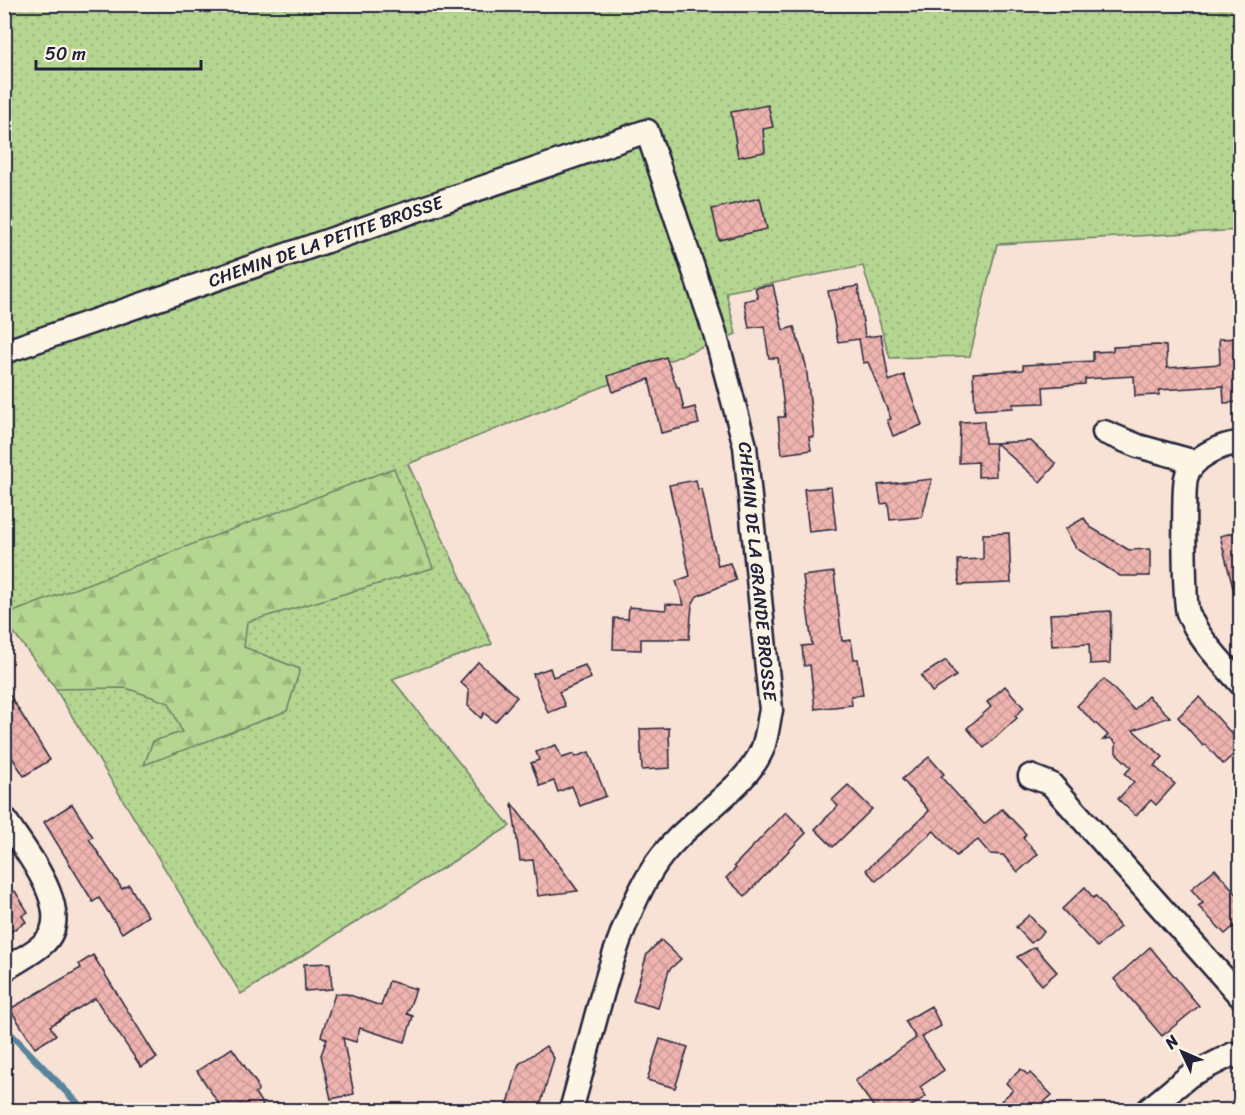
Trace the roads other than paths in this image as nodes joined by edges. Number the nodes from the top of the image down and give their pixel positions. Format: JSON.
{"nodes":[{"id":1,"x":647,"y":131,"type":"joint"},
{"id":2,"x":4,"y":352,"type":"edge"},
{"id":3,"x":1104,"y":432,"type":"dead end"},
{"id":4,"x":1240,"y":443,"type":"edge"},
{"id":5,"x":1196,"y":462,"type":"junction"},
{"id":6,"x":1240,"y":683,"type":"edge"},
{"id":7,"x":1030,"y":776,"type":"dead end"},
{"id":8,"x":4,"y":818,"type":"edge"},
{"id":9,"x":4,"y":970,"type":"edge"},
{"id":10,"x":1240,"y":996,"type":"edge"},
{"id":11,"x":1238,"y":1051,"type":"edge"},
{"id":12,"x":571,"y":1110,"type":"edge"},
{"id":13,"x":1148,"y":1110,"type":"edge"}],
"edges":[{"from":1,"to":2,"type":"street","name":"CHEMIN DE LA PETITE BROSSE"},
{"from":1,"to":12,"type":"street","name":"CHEMIN DE LA GRANDE BROSSE"},
{"from":3,"to":5,"type":"street"},
{"from":4,"to":5,"type":"street"},
{"from":5,"to":6,"type":"street"},
{"from":7,"to":10,"type":"street"},
{"from":8,"to":9,"type":"street"},
{"from":11,"to":13,"type":"street"}]}
